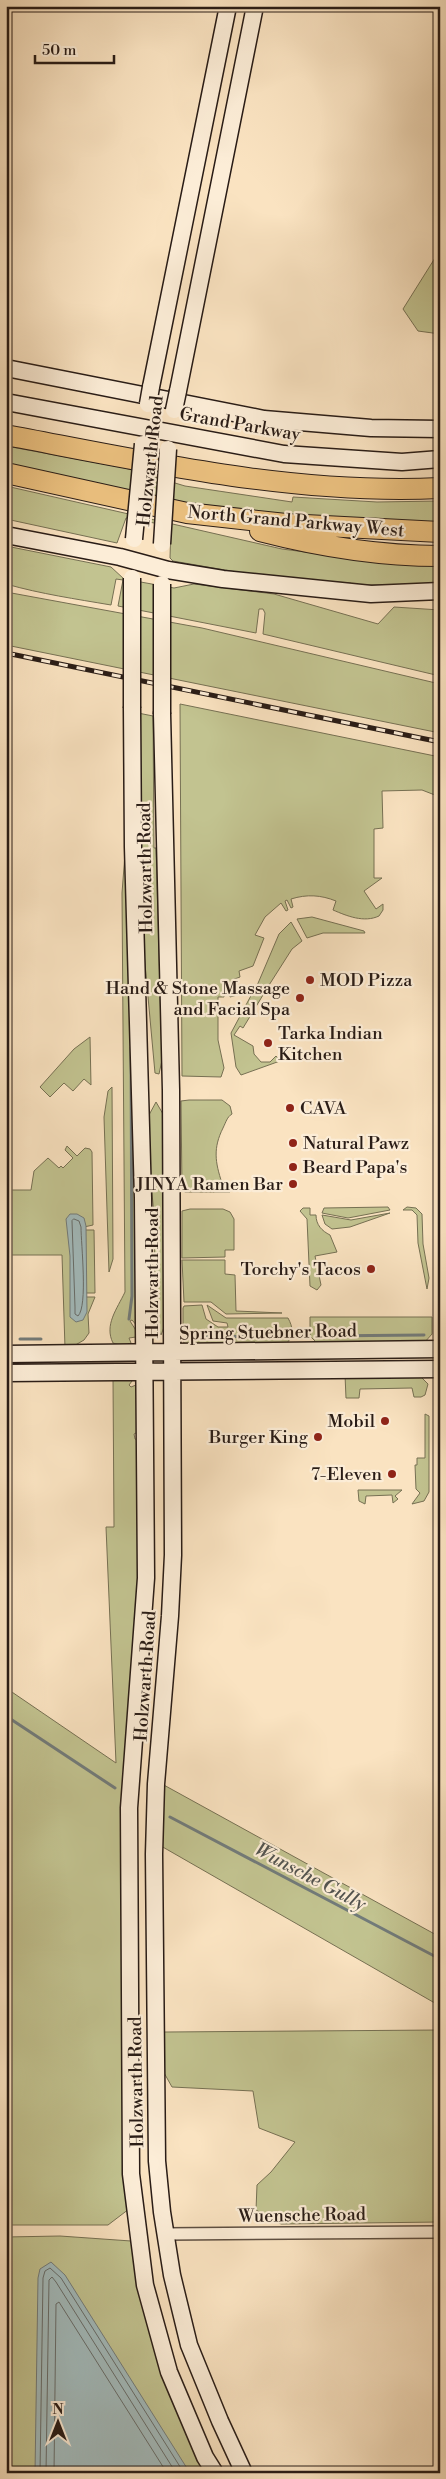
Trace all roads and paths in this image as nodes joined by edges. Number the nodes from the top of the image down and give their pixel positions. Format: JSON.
{"nodes":[{"id":1,"x":228,"y":6,"type":"edge"},
{"id":2,"x":255,"y":6,"type":"edge"},
{"id":3,"x":6,"y":368,"type":"edge"},
{"id":4,"x":6,"y":375,"type":"edge"},
{"id":5,"x":105,"y":388,"type":"junction"},
{"id":6,"x":6,"y":402,"type":"edge"},
{"id":7,"x":440,"y":429,"type":"edge"},
{"id":8,"x":6,"y":435,"type":"edge"},
{"id":9,"x":144,"y":436,"type":"junction"},
{"id":10,"x":170,"y":441,"type":"junction"},
{"id":11,"x":440,"y":459,"type":"edge"},
{"id":12,"x":6,"y":474,"type":"edge"},
{"id":13,"x":440,"y":488,"type":"edge"},
{"id":14,"x":187,"y":513,"type":"junction"},
{"id":15,"x":440,"y":532,"type":"edge"},
{"id":16,"x":6,"y":535,"type":"edge"},
{"id":17,"x":440,"y":556,"type":"edge"},
{"id":18,"x":133,"y":560,"type":"junction"},
{"id":19,"x":162,"y":576,"type":"junction"},
{"id":20,"x":440,"y":590,"type":"edge"},
{"id":21,"x":440,"y":1349,"type":"edge"},
{"id":22,"x":144,"y":1353,"type":"junction"},
{"id":23,"x":172,"y":1353,"type":"junction"},
{"id":24,"x":6,"y":1354,"type":"edge"},
{"id":25,"x":440,"y":1368,"type":"edge"},
{"id":26,"x":6,"y":1373,"type":"edge"},
{"id":27,"x":144,"y":1373,"type":"junction"},
{"id":28,"x":173,"y":1373,"type":"junction"},
{"id":29,"x":139,"y":1663,"type":"junction"},
{"id":30,"x":166,"y":1666,"type":"junction"},
{"id":31,"x":440,"y":2232,"type":"edge"},
{"id":32,"x":166,"y":2234,"type":"junction"},
{"id":33,"x":215,"y":2473,"type":"edge"},
{"id":34,"x":244,"y":2473,"type":"edge"}],
"edges":[{"from":1,"to":9,"type":"main road","name":"Holzwarth Road","bridge":true},
{"from":2,"to":10,"type":"main road","name":"Holzwarth Road","bridge":true},
{"from":3,"to":5,"type":"main road"},
{"from":4,"to":5,"type":"main road"},
{"from":5,"to":7,"type":"main road"},
{"from":6,"to":9,"type":"main road","name":"Grand Parkway"},
{"from":8,"to":13,"type":"highway"},
{"from":9,"to":10,"type":"main road","name":"Grand Parkway"},
{"from":9,"to":18,"type":"main road","name":"Holzwarth Road","bridge":true},
{"from":10,"to":11,"type":"main road","name":"Grand Parkway"},
{"from":10,"to":19,"type":"main road","name":"Holzwarth Road","bridge":true},
{"from":12,"to":14,"type":"highway","name":"North Grand Parkway West"},
{"from":14,"to":15,"type":"highway","name":"North Grand Parkway West"},
{"from":14,"to":17,"type":"highway"},
{"from":16,"to":18,"type":"main road"},
{"from":18,"to":19,"type":"main road"},
{"from":18,"to":22,"type":"main road","name":"Holzwarth Road","bridge":true},
{"from":19,"to":20,"type":"main road"},
{"from":19,"to":23,"type":"main road","name":"Holzwarth Road","bridge":true},
{"from":21,"to":23,"type":"main road","name":"Spring Stuebner Road"},
{"from":22,"to":23,"type":"main road","name":"Spring Stuebner Road"},
{"from":22,"to":24,"type":"main road","name":"Spring Stuebner Road"},
{"from":22,"to":27,"type":"main road","name":"Holzwarth Road"},
{"from":23,"to":28,"type":"main road","name":"Holzwarth Road"},
{"from":25,"to":28,"type":"main road"},
{"from":26,"to":27,"type":"main road"},
{"from":27,"to":28,"type":"main road"},
{"from":27,"to":29,"type":"main road","name":"Holzwarth Road"},
{"from":28,"to":30,"type":"main road","name":"Holzwarth Road"},
{"from":29,"to":30,"type":"main road"},
{"from":29,"to":33,"type":"main road","name":"Holzwarth Road"},
{"from":30,"to":32,"type":"main road","name":"Holzwarth Road"},
{"from":31,"to":32,"type":"street","name":"Wuensche Road"},
{"from":32,"to":34,"type":"main road","name":"Holzwarth Road"}]}
